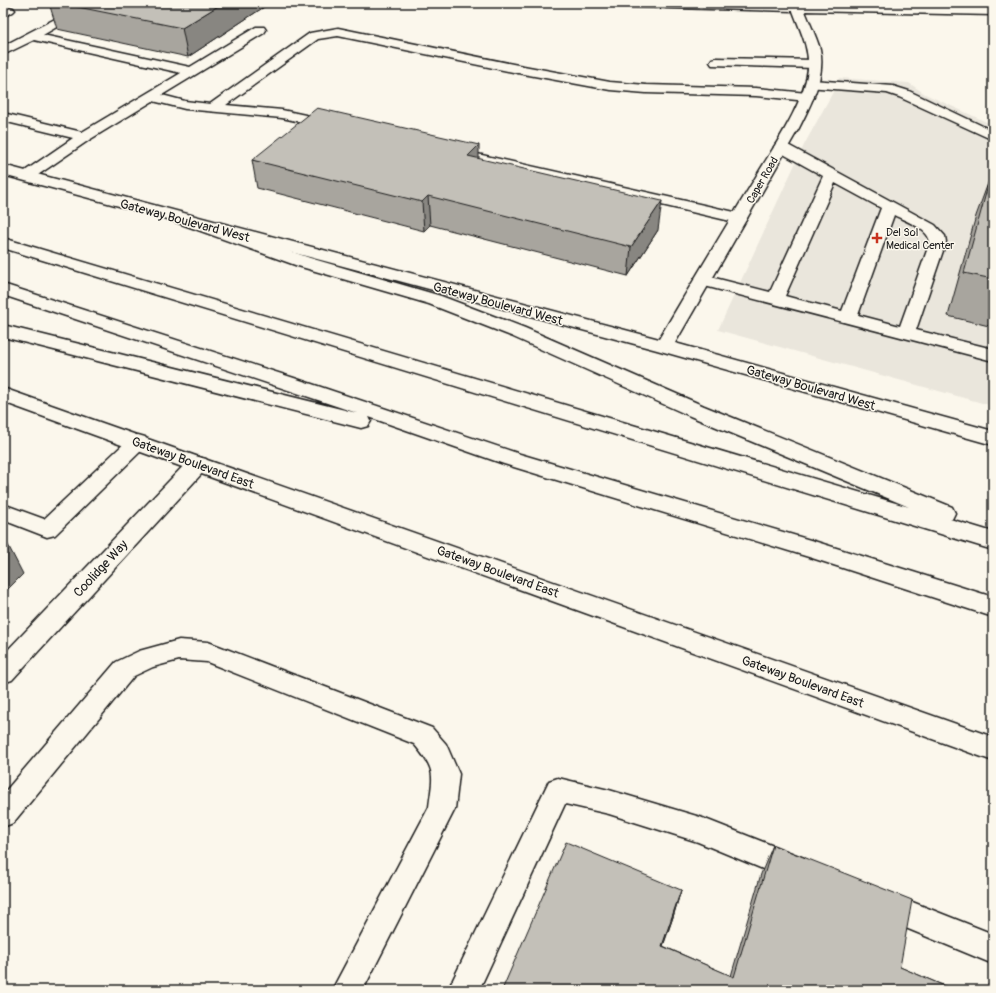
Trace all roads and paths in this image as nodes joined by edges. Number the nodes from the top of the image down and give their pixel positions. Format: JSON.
{"nodes":[{"id":1,"x":90,"y":3,"type":"edge"},
{"id":2,"x":632,"y":3,"type":"edge"},
{"id":3,"x":797,"y":5,"type":"edge"},
{"id":4,"x":3,"y":9,"type":"edge"},
{"id":5,"x":993,"y":11,"type":"edge"},
{"id":6,"x":3,"y":13,"type":"edge"},
{"id":7,"x":260,"y":30,"type":"dead end"},
{"id":8,"x":32,"y":36,"type":"junction"},
{"id":9,"x":3,"y":51,"type":"edge"},
{"id":10,"x":716,"y":62,"type":"dead end"},
{"id":11,"x":814,"y":64,"type":"junction"},
{"id":12,"x":190,"y":71,"type":"junction"},
{"id":13,"x":809,"y":90,"type":"junction"},
{"id":14,"x":151,"y":96,"type":"junction"},
{"id":15,"x":213,"y":108,"type":"junction"},
{"id":16,"x":3,"y":117,"type":"edge"},
{"id":17,"x":345,"y":128,"type":"edge"},
{"id":18,"x":993,"y":136,"type":"edge"},
{"id":19,"x":84,"y":137,"type":"junction"},
{"id":20,"x":781,"y":147,"type":"junction"},
{"id":21,"x":441,"y":150,"type":"edge"},
{"id":22,"x":3,"y":170,"type":"edge"},
{"id":23,"x":831,"y":175,"type":"junction"},
{"id":24,"x":26,"y":176,"type":"junction"},
{"id":25,"x":889,"y":206,"type":"junction"},
{"id":26,"x":179,"y":218,"type":"junction"},
{"id":27,"x":739,"y":218,"type":"junction"},
{"id":28,"x":3,"y":243,"type":"edge"},
{"id":29,"x":703,"y":280,"type":"junction"},
{"id":30,"x":3,"y":289,"type":"edge"},
{"id":31,"x":775,"y":299,"type":"junction"},
{"id":32,"x":848,"y":318,"type":"junction"},
{"id":33,"x":3,"y":331,"type":"edge"},
{"id":34,"x":906,"y":333,"type":"junction"},
{"id":35,"x":664,"y":346,"type":"junction"},
{"id":36,"x":993,"y":355,"type":"edge"},
{"id":37,"x":3,"y":394,"type":"edge"},
{"id":38,"x":993,"y":438,"type":"edge"},
{"id":39,"x":138,"y":442,"type":"junction"},
{"id":40,"x":512,"y":459,"type":"junction"},
{"id":41,"x":198,"y":464,"type":"junction"},
{"id":42,"x":3,"y":512,"type":"edge"},
{"id":43,"x":993,"y":534,"type":"edge"},
{"id":44,"x":993,"y":541,"type":"edge"},
{"id":45,"x":993,"y":607,"type":"edge"},
{"id":46,"x":3,"y":672,"type":"edge"},
{"id":47,"x":993,"y":749,"type":"edge"},
{"id":48,"x":3,"y":814,"type":"edge"},
{"id":49,"x":817,"y":878,"type":"edge"},
{"id":50,"x":861,"y":896,"type":"edge"},
{"id":51,"x":993,"y":949,"type":"edge"},
{"id":52,"x":347,"y":990,"type":"edge"},
{"id":53,"x":463,"y":990,"type":"edge"}],
"edges":[{"from":1,"to":8,"type":"lane"},
{"from":2,"to":3,"type":"main road"},
{"from":3,"to":5,"type":"main road"},
{"from":3,"to":11,"type":"main road","name":"Caper Road"},
{"from":4,"to":6,"type":"lane"},
{"from":7,"to":12,"type":"lane"},
{"from":8,"to":9,"type":"lane"},
{"from":8,"to":12,"type":"lane"},
{"from":10,"to":11,"type":"lane"},
{"from":11,"to":13,"type":"main road","name":"Caper Road"},
{"from":12,"to":14,"type":"lane"},
{"from":13,"to":15,"type":"lane"},
{"from":13,"to":18,"type":"lane"},
{"from":13,"to":20,"type":"main road","name":"Caper Road"},
{"from":14,"to":15,"type":"lane"},
{"from":14,"to":19,"type":"lane"},
{"from":15,"to":17,"type":"lane"},
{"from":16,"to":19,"type":"lane"},
{"from":19,"to":24,"type":"lane"},
{"from":20,"to":23,"type":"lane"},
{"from":20,"to":27,"type":"main road","name":"Caper Road"},
{"from":21,"to":27,"type":"lane"},
{"from":22,"to":24,"type":"main road","name":"Gateway Boulevard West"},
{"from":23,"to":25,"type":"lane"},
{"from":23,"to":31,"type":"lane"},
{"from":24,"to":26,"type":"main road","name":"Gateway Boulevard West"},
{"from":25,"to":32,"type":"lane"},
{"from":25,"to":34,"type":"lane"},
{"from":26,"to":35,"type":"main road","name":"Gateway Boulevard West"},
{"from":26,"to":43,"type":"main road"},
{"from":27,"to":29,"type":"main road","name":"Caper Road"},
{"from":28,"to":44,"type":"main road"},
{"from":29,"to":31,"type":"lane"},
{"from":29,"to":35,"type":"main road","name":"Caper Road"},
{"from":30,"to":40,"type":"main road"},
{"from":31,"to":32,"type":"lane"},
{"from":32,"to":34,"type":"lane"},
{"from":33,"to":40,"type":"main road"},
{"from":34,"to":36,"type":"lane"},
{"from":35,"to":38,"type":"main road","name":"Gateway Boulevard West"},
{"from":37,"to":39,"type":"main road","name":"Gateway Boulevard East"},
{"from":39,"to":41,"type":"main road","name":"Gateway Boulevard East"},
{"from":39,"to":42,"type":"lane"},
{"from":40,"to":45,"type":"main road"},
{"from":41,"to":46,"type":"main road","name":"Coolidge Way"},
{"from":41,"to":47,"type":"main road","name":"Gateway Boulevard East"},
{"from":48,"to":52,"type":"lane"},
{"from":49,"to":53,"type":"lane"},
{"from":50,"to":51,"type":"lane"}]}
